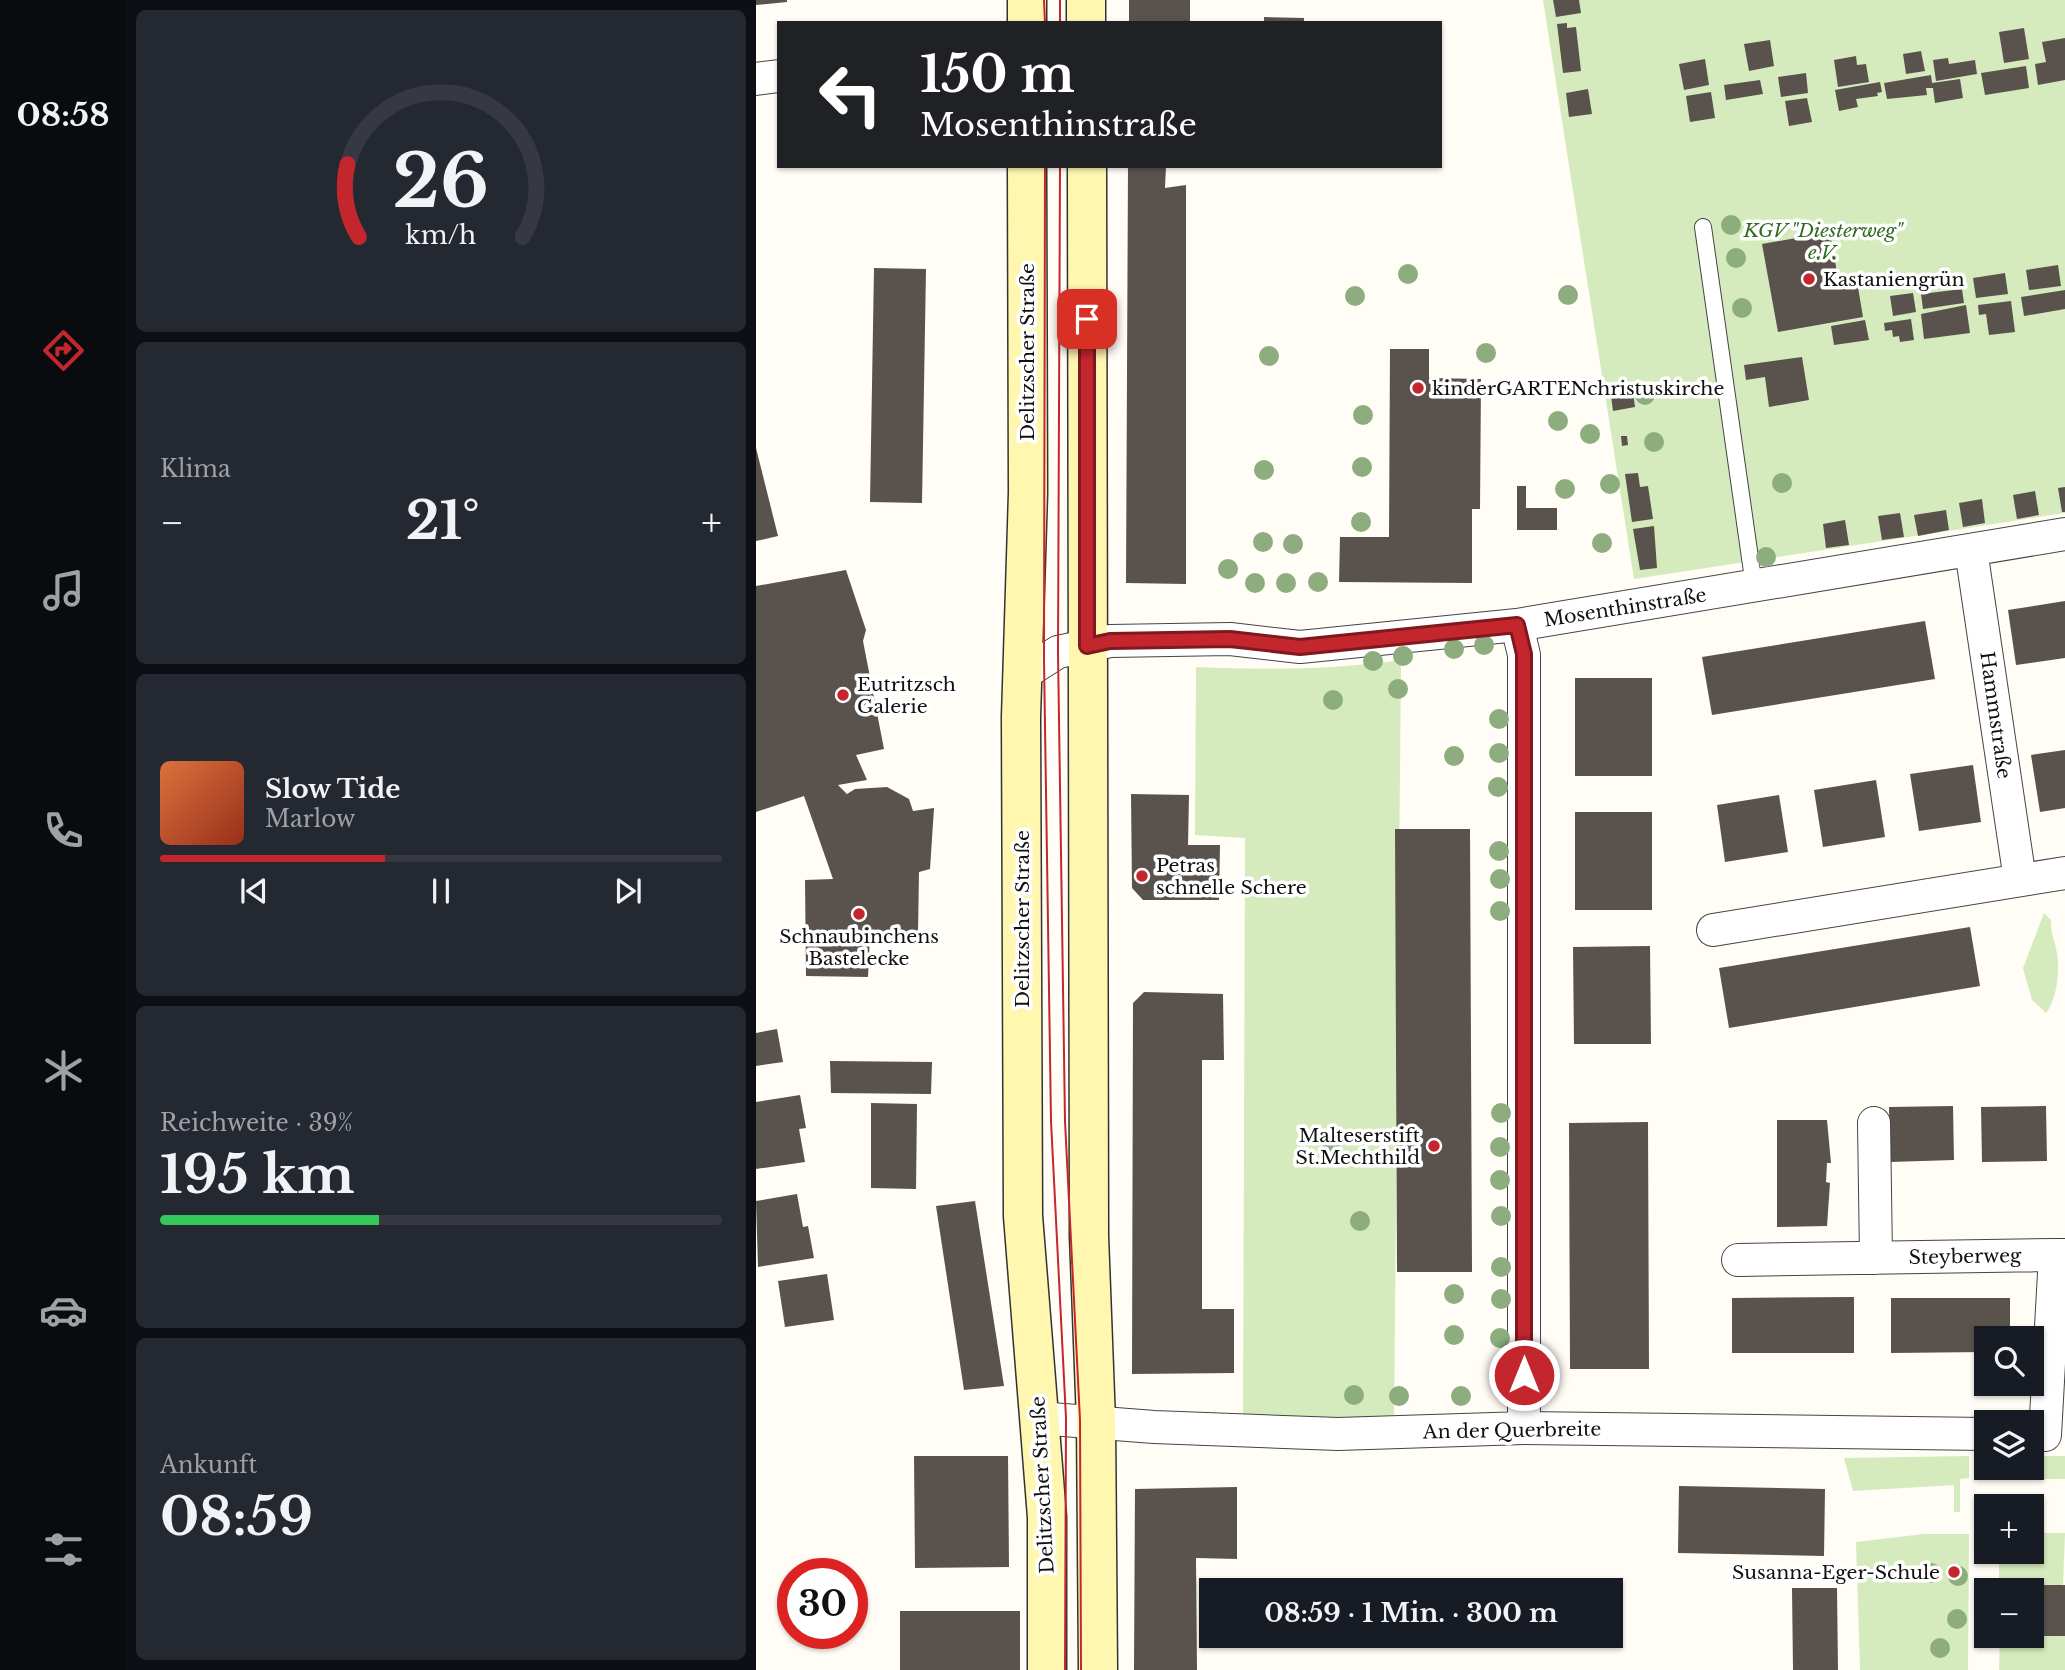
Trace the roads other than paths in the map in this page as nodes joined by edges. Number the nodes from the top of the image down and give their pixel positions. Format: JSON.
{"nodes":[{"id":1,"x":1027,"y":0,"type":"edge"},
{"id":2,"x":1086,"y":0,"type":"edge"},
{"id":3,"x":1027,"y":21,"type":"edge"},
{"id":4,"x":1086,"y":21,"type":"edge"},
{"id":5,"x":777,"y":76,"type":"edge"},
{"id":6,"x":756,"y":79,"type":"edge"},
{"id":7,"x":1027,"y":168,"type":"edge"},
{"id":8,"x":1087,"y":168,"type":"edge"},
{"id":9,"x":1703,"y":227,"type":"dead end"},
{"id":10,"x":2065,"y":534,"type":"edge"},
{"id":11,"x":1971,"y":550,"type":"junction"},
{"id":12,"x":1754,"y":586,"type":"junction"},
{"id":13,"x":1517,"y":625,"type":"junction"},
{"id":14,"x":1087,"y":646,"type":"junction"},
{"id":15,"x":1021,"y":675,"type":"junction"},
{"id":16,"x":2065,"y":873,"type":"edge"},
{"id":17,"x":2020,"y":880,"type":"junction"},
{"id":18,"x":1713,"y":930,"type":"dead end"},
{"id":19,"x":1874,"y":1123,"type":"dead end"},
{"id":20,"x":2060,"y":1255,"type":"edge"},
{"id":21,"x":1876,"y":1258,"type":"junction"},
{"id":22,"x":1738,"y":1260,"type":"dead end"},
{"id":23,"x":1038,"y":1418,"type":"junction"},
{"id":24,"x":1096,"y":1421,"type":"junction"},
{"id":25,"x":1524,"y":1428,"type":"junction"},
{"id":26,"x":1974,"y":1434,"type":"edge"},
{"id":27,"x":2047,"y":1437,"type":"edge"},
{"id":28,"x":1047,"y":1670,"type":"edge"},
{"id":29,"x":1098,"y":1670,"type":"edge"}],
"edges":[{"from":1,"to":3,"type":"main road"},
{"from":2,"to":4,"type":"main road"},
{"from":5,"to":6,"type":"street"},
{"from":7,"to":15,"type":"main road","name":"Delitzscher Straße"},
{"from":8,"to":14,"type":"main road"},
{"from":9,"to":12,"type":"lane"},
{"from":10,"to":11,"type":"street","name":"Mosenthinstraße"},
{"from":11,"to":12,"type":"street","name":"Mosenthinstraße"},
{"from":11,"to":17,"type":"street","name":"Hammstraße"},
{"from":12,"to":13,"type":"street","name":"Mosenthinstraße"},
{"from":13,"to":14,"type":"street","name":"Mosenthinstraße"},
{"from":13,"to":25,"type":"street"},
{"from":14,"to":15,"type":"street","name":"Mosenthinstraße"},
{"from":14,"to":24,"type":"main road"},
{"from":15,"to":23,"type":"main road","name":"Delitzscher Straße"},
{"from":16,"to":17,"type":"street"},
{"from":17,"to":18,"type":"street"},
{"from":19,"to":21,"type":"street"},
{"from":20,"to":21,"type":"street","name":"Steyberweg"},
{"from":20,"to":27,"type":"street","name":"Steyberweg"},
{"from":21,"to":22,"type":"street","name":"Steyberweg"},
{"from":23,"to":24,"type":"street","name":"An der Querbreite"},
{"from":23,"to":28,"type":"main road","name":"Delitzscher Straße"},
{"from":24,"to":25,"type":"street","name":"An der Querbreite"},
{"from":24,"to":29,"type":"main road"},
{"from":25,"to":26,"type":"street","name":"An der Querbreite"}]}
